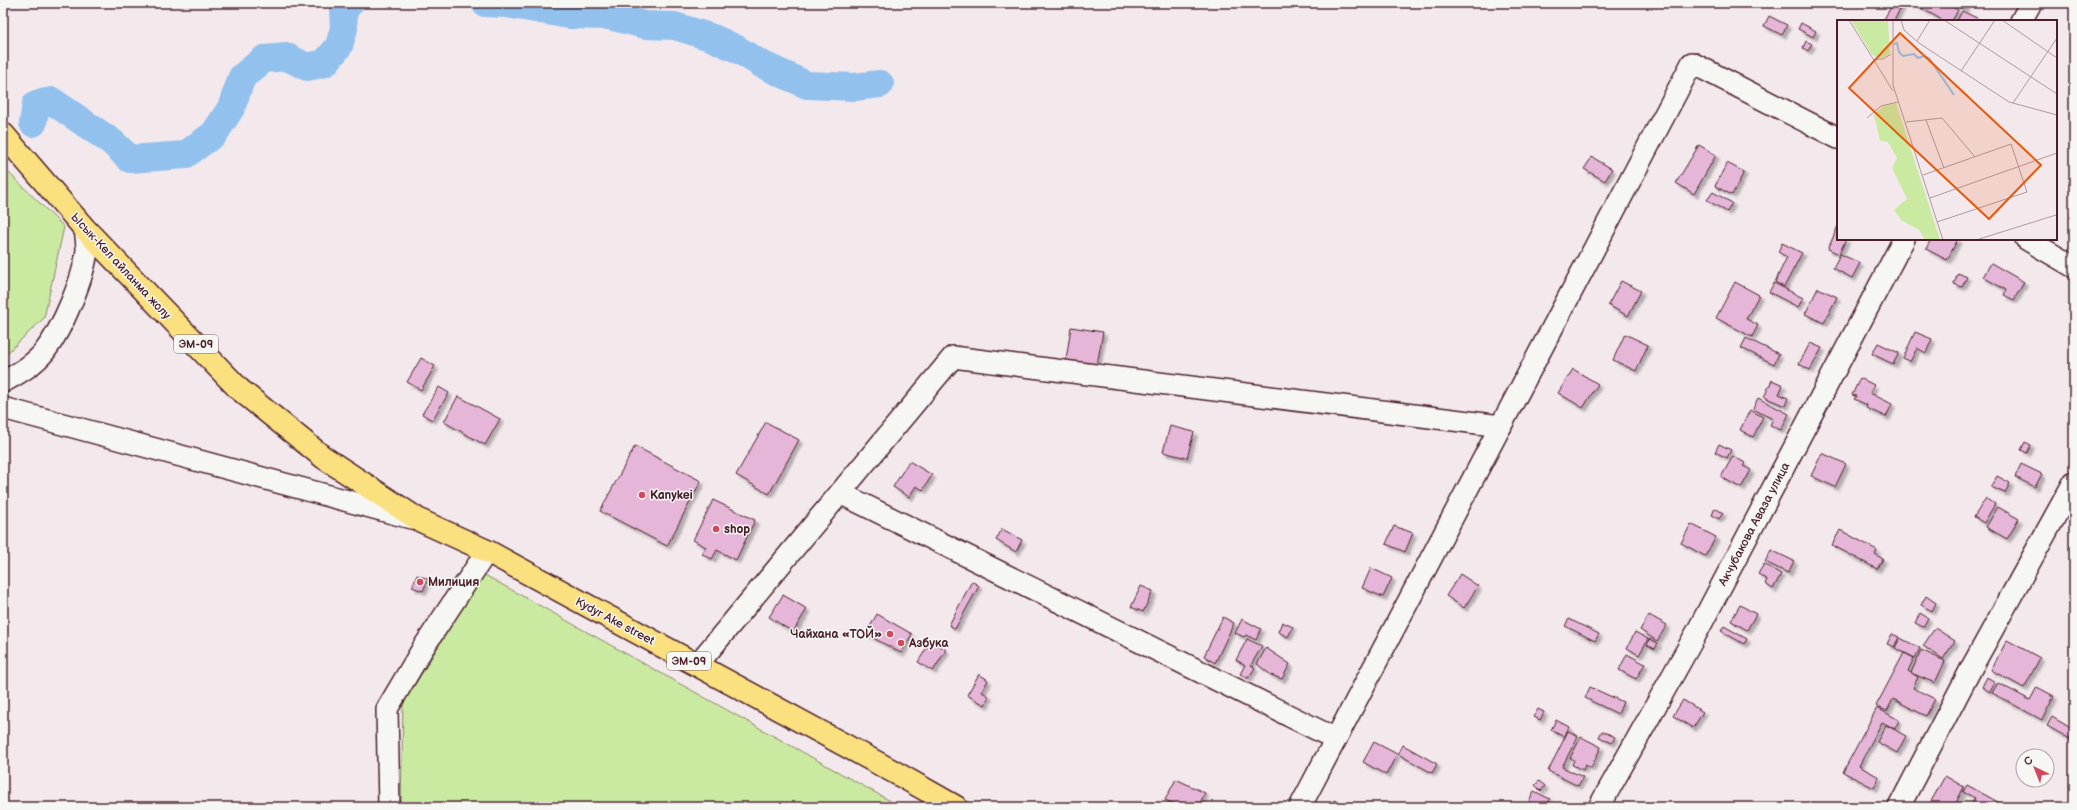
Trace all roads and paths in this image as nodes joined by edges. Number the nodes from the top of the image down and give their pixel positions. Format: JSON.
{"nodes":[{"id":1,"x":2031,"y":3,"type":"edge"},
{"id":2,"x":2022,"y":20,"type":"edge"},
{"id":3,"x":3,"y":134,"type":"edge"},
{"id":4,"x":1837,"y":137,"type":"edge"},
{"id":5,"x":85,"y":229,"type":"junction"},
{"id":6,"x":1903,"y":240,"type":"edge"},
{"id":7,"x":2028,"y":240,"type":"edge"},
{"id":8,"x":2074,"y":266,"type":"edge"},
{"id":9,"x":3,"y":382,"type":"edge"},
{"id":10,"x":3,"y":408,"type":"edge"},
{"id":11,"x":1501,"y":426,"type":"junction"},
{"id":12,"x":2074,"y":482,"type":"edge"},
{"id":13,"x":840,"y":493,"type":"junction"},
{"id":14,"x":419,"y":520,"type":"junction"},
{"id":15,"x":487,"y":551,"type":"junction"},
{"id":16,"x":697,"y":665,"type":"junction"},
{"id":17,"x":1336,"y":739,"type":"junction"},
{"id":18,"x":390,"y":807,"type":"edge"},
{"id":19,"x":956,"y":807,"type":"edge"},
{"id":20,"x":1300,"y":807,"type":"edge"},
{"id":21,"x":1599,"y":807,"type":"edge"},
{"id":22,"x":1899,"y":807,"type":"edge"}],
"edges":[{"from":1,"to":2,"type":"street"},
{"from":3,"to":5,"type":"highway","name":"Ысык-Көл айланма жолу","number":"ЭМ-09"},
{"from":4,"to":11,"type":"street"},
{"from":5,"to":9,"type":"street"},
{"from":5,"to":14,"type":"highway","name":"Ысык-Көл айланма жолу","number":"ЭМ-09"},
{"from":6,"to":21,"type":"street","name":"Акчубакова Аваза улица"},
{"from":7,"to":8,"type":"street"},
{"from":10,"to":14,"type":"street"},
{"from":11,"to":13,"type":"street"},
{"from":11,"to":17,"type":"street"},
{"from":12,"to":22,"type":"street"},
{"from":13,"to":16,"type":"street"},
{"from":13,"to":17,"type":"street"},
{"from":14,"to":15,"type":"highway","name":"Kydyr Ake street","number":"ЭМ-09"},
{"from":15,"to":16,"type":"highway","name":"Kydyr Ake street","number":"ЭМ-09"},
{"from":15,"to":18,"type":"street"},
{"from":16,"to":19,"type":"highway","name":"Kydyr Ake street","number":"ЭМ-09"},
{"from":17,"to":20,"type":"street"}]}
